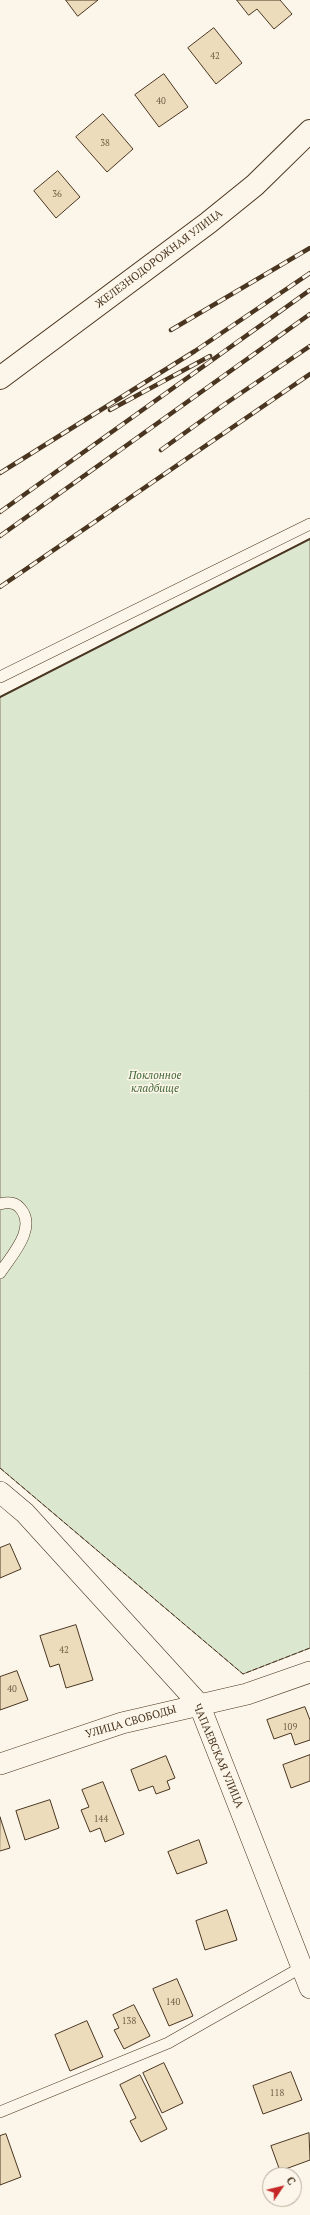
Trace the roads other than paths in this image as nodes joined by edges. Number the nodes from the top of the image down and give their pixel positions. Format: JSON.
{"nodes":[{"id":1,"x":310,"y":131,"type":"edge"},
{"id":2,"x":0,"y":378,"type":"edge"},
{"id":3,"x":310,"y":524,"type":"edge"},
{"id":4,"x":0,"y":677,"type":"edge"},
{"id":5,"x":0,"y":1204,"type":"edge"},
{"id":6,"x":0,"y":1273,"type":"edge"},
{"id":7,"x":0,"y":1492,"type":"edge"},
{"id":8,"x":310,"y":1672,"type":"edge"},
{"id":9,"x":199,"y":1704,"type":"junction"},
{"id":10,"x":0,"y":1764,"type":"edge"},
{"id":11,"x":302,"y":1966,"type":"junction"},
{"id":12,"x":310,"y":1988,"type":"edge"},
{"id":13,"x":0,"y":2112,"type":"edge"}],
"edges":[{"from":1,"to":2,"type":"street","name":"ЖЕЛЕЗНОДОРОЖНАЯ УЛИЦА"},
{"from":3,"to":4,"type":"lane"},
{"from":5,"to":6,"type":"lane"},
{"from":7,"to":9,"type":"street","name":"ЧАПАЕВСКАЯ УЛИЦА"},
{"from":8,"to":9,"type":"street","name":"УЛИЦА СВОБОДЫ"},
{"from":9,"to":10,"type":"street","name":"УЛИЦА СВОБОДЫ"},
{"from":9,"to":11,"type":"street","name":"ЧАПАЕВСКАЯ УЛИЦА"},
{"from":11,"to":12,"type":"street","name":"ЧАПАЕВСКАЯ УЛИЦА"},
{"from":11,"to":13,"type":"lane"}]}
